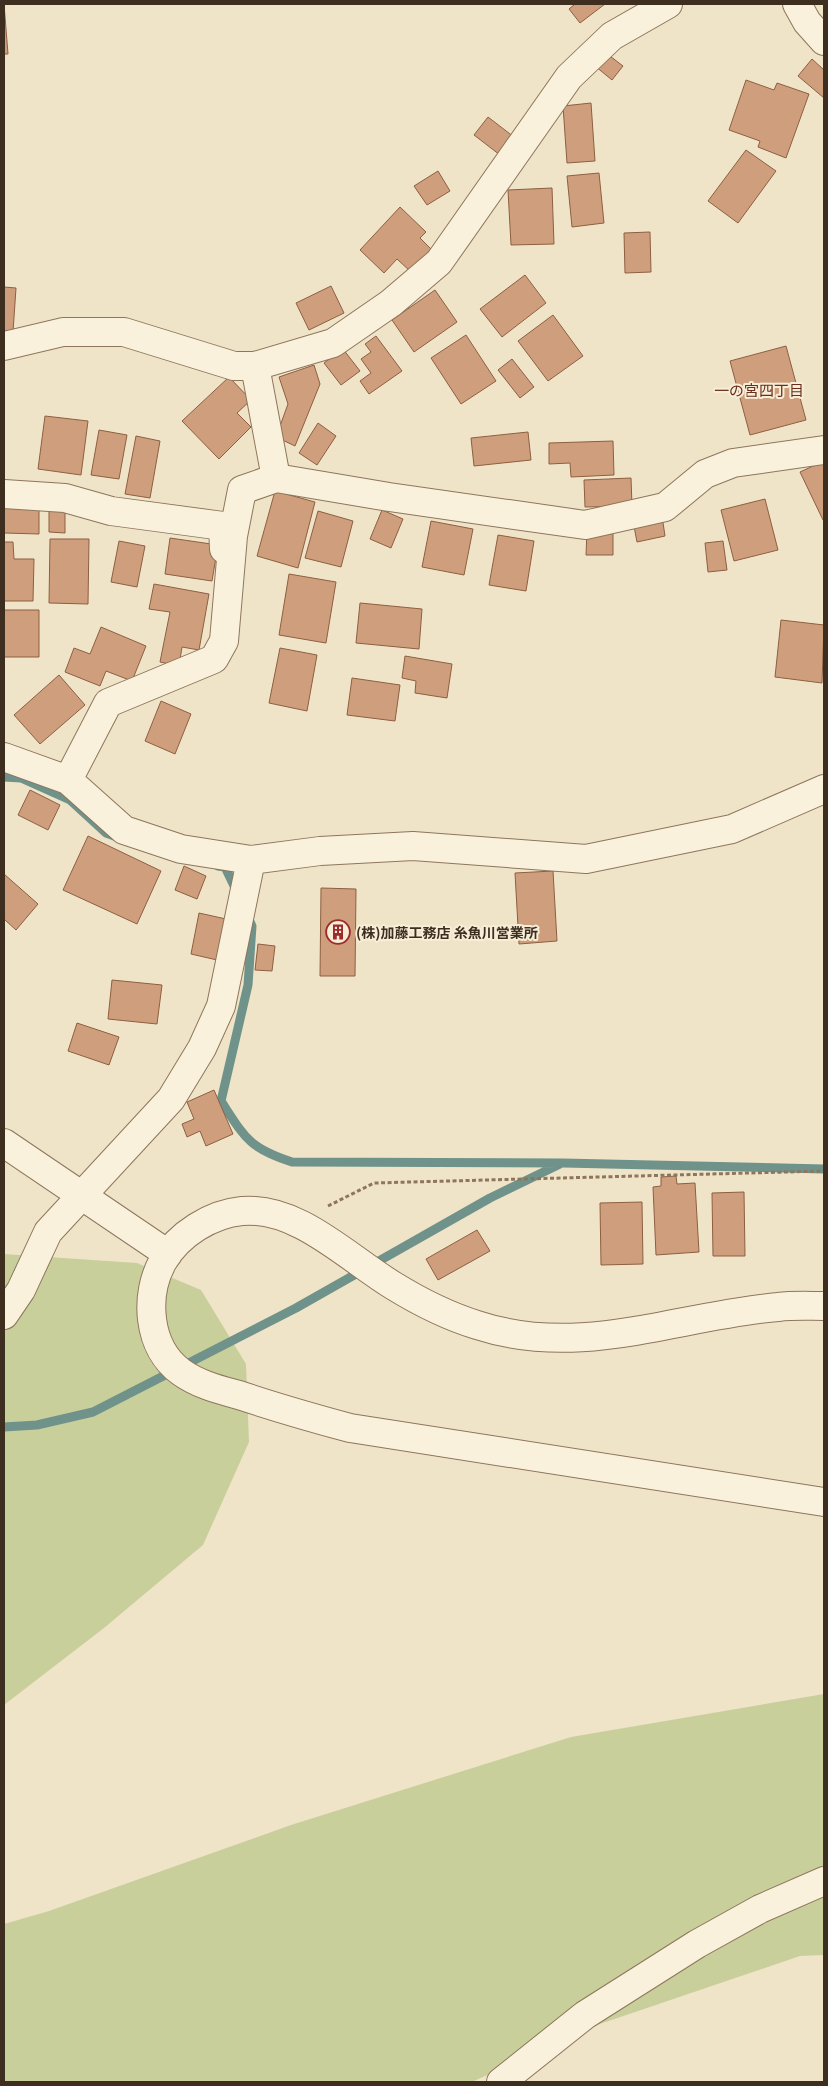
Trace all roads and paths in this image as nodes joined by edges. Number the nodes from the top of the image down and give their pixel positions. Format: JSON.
{"nodes":[{"id":1,"x":668,"y":4,"type":"edge"},
{"id":2,"x":797,"y":4,"type":"edge"},
{"id":3,"x":824,"y":41,"type":"edge"},
{"id":4,"x":4,"y":346,"type":"edge"},
{"id":5,"x":255,"y":366,"type":"junction"},
{"id":6,"x":824,"y":450,"type":"edge"},
{"id":7,"x":276,"y":478,"type":"junction"},
{"id":8,"x":4,"y":494,"type":"edge"},
{"id":9,"x":232,"y":554,"type":"junction"},
{"id":10,"x":4,"y":758,"type":"edge"},
{"id":11,"x":68,"y":780,"type":"junction"},
{"id":12,"x":824,"y":790,"type":"edge"},
{"id":13,"x":251,"y":860,"type":"junction"},
{"id":14,"x":4,"y":1143,"type":"edge"},
{"id":15,"x":824,"y":1170,"type":"edge"},
{"id":16,"x":82,"y":1196,"type":"junction"},
{"id":17,"x":297,"y":1222,"type":"junction"},
{"id":18,"x":168,"y":1254,"type":"junction"},
{"id":19,"x":824,"y":1306,"type":"edge"},
{"id":20,"x":4,"y":1315,"type":"edge"},
{"id":21,"x":824,"y":1502,"type":"edge"},
{"id":22,"x":824,"y":1881,"type":"edge"},
{"id":23,"x":501,"y":2082,"type":"edge"}],
"edges":[{"from":1,"to":5,"type":"street"},
{"from":2,"to":3,"type":"street"},
{"from":4,"to":5,"type":"street"},
{"from":5,"to":7,"type":"street"},
{"from":6,"to":7,"type":"street"},
{"from":7,"to":9,"type":"street"},
{"from":8,"to":9,"type":"street"},
{"from":9,"to":11,"type":"street"},
{"from":10,"to":11,"type":"street"},
{"from":11,"to":13,"type":"street"},
{"from":12,"to":13,"type":"street"},
{"from":13,"to":16,"type":"street"},
{"from":14,"to":16,"type":"street"},
{"from":15,"to":17,"type":"path"},
{"from":16,"to":18,"type":"street"},
{"from":16,"to":20,"type":"street"},
{"from":17,"to":18,"type":"street"},
{"from":17,"to":19,"type":"street"},
{"from":18,"to":21,"type":"street"},
{"from":22,"to":23,"type":"street"}]}
